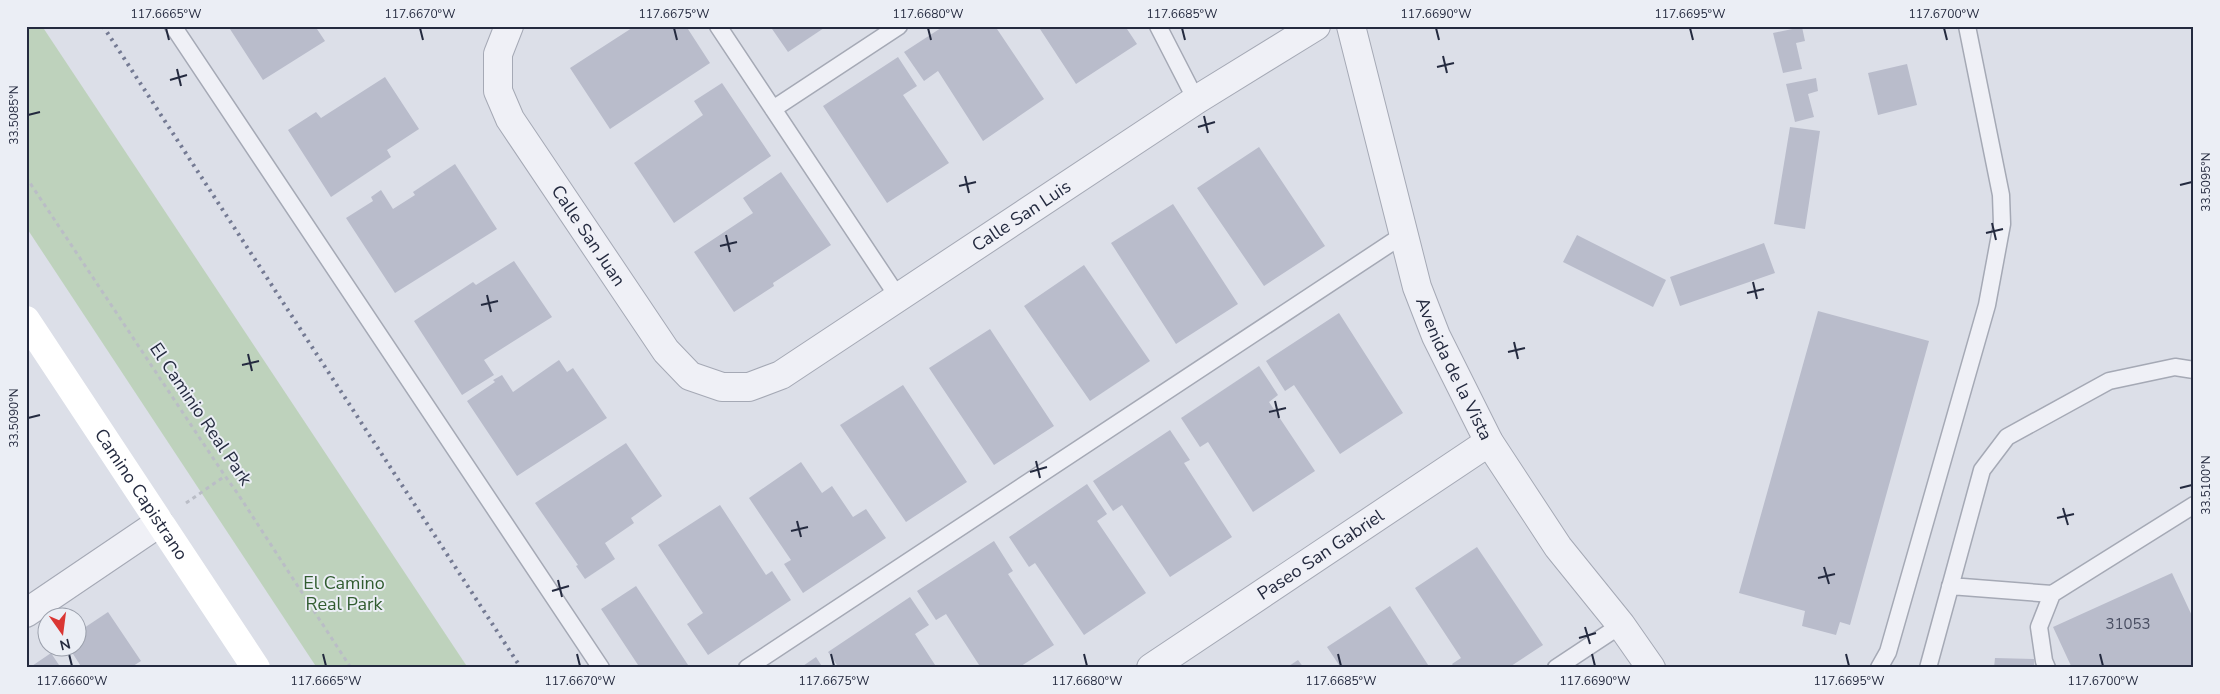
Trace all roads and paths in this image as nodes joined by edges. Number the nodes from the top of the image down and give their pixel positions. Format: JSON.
{"nodes":[{"id":1,"x":173,"y":26,"type":"edge"},
{"id":2,"x":509,"y":26,"type":"edge"},
{"id":3,"x":718,"y":26,"type":"edge"},
{"id":4,"x":899,"y":26,"type":"edge"},
{"id":5,"x":1158,"y":26,"type":"edge"},
{"id":6,"x":1316,"y":26,"type":"edge"},
{"id":7,"x":1351,"y":26,"type":"edge"},
{"id":8,"x":1967,"y":26,"type":"edge"},
{"id":9,"x":1196,"y":100,"type":"junction"},
{"id":10,"x":773,"y":109,"type":"junction"},
{"id":11,"x":26,"y":177,"type":"edge"},
{"id":12,"x":1403,"y":235,"type":"junction"},
{"id":13,"x":898,"y":296,"type":"junction"},
{"id":14,"x":26,"y":320,"type":"edge"},
{"id":15,"x":2194,"y":370,"type":"edge"},
{"id":16,"x":722,"y":387,"type":"joint"},
{"id":17,"x":1489,"y":442,"type":"junction"},
{"id":18,"x":225,"y":476,"type":"junction"},
{"id":19,"x":2194,"y":505,"type":"edge"},
{"id":20,"x":159,"y":523,"type":"junction"},
{"id":21,"x":1950,"y":586,"type":"junction"},
{"id":22,"x":2052,"y":594,"type":"junction"},
{"id":23,"x":26,"y":613,"type":"edge"},
{"id":24,"x":1621,"y":625,"type":"junction"},
{"id":25,"x":256,"y":668,"type":"edge"},
{"id":26,"x":351,"y":668,"type":"edge"},
{"id":27,"x":601,"y":668,"type":"edge"},
{"id":28,"x":747,"y":668,"type":"edge"},
{"id":29,"x":1151,"y":668,"type":"edge"},
{"id":30,"x":1556,"y":668,"type":"edge"},
{"id":31,"x":1651,"y":668,"type":"edge"},
{"id":32,"x":1879,"y":668,"type":"edge"},
{"id":33,"x":1928,"y":668,"type":"edge"},
{"id":34,"x":2047,"y":668,"type":"edge"}],
"edges":[{"from":1,"to":27,"type":"lane"},
{"from":2,"to":16,"type":"street","name":"Calle San Juan"},
{"from":3,"to":10,"type":"lane"},
{"from":4,"to":10,"type":"lane"},
{"from":5,"to":9,"type":"lane"},
{"from":6,"to":9,"type":"street","name":"Calle San Luis"},
{"from":7,"to":12,"type":"street","name":"Avenida de la Vista"},
{"from":8,"to":32,"type":"lane"},
{"from":9,"to":13,"type":"street","name":"Calle San Luis"},
{"from":10,"to":13,"type":"lane"},
{"from":11,"to":18,"type":"path","name":"El Caminio Real Park"},
{"from":12,"to":17,"type":"street","name":"Avenida de la Vista"},
{"from":12,"to":28,"type":"lane"},
{"from":13,"to":16,"type":"street","name":"Calle San Luis"},
{"from":14,"to":20,"type":"main road","name":"Camino Capistrano"},
{"from":15,"to":21,"type":"lane"},
{"from":17,"to":24,"type":"street","name":"Avenida de la Vista"},
{"from":17,"to":29,"type":"street","name":"Paseo San Gabriel"},
{"from":18,"to":20,"type":"path"},
{"from":18,"to":26,"type":"path","name":"El Caminio Real Park"},
{"from":19,"to":22,"type":"lane"},
{"from":20,"to":23,"type":"street"},
{"from":20,"to":25,"type":"main road","name":"Camino Capistrano"},
{"from":21,"to":22,"type":"lane"},
{"from":21,"to":33,"type":"lane"},
{"from":22,"to":34,"type":"lane"},
{"from":24,"to":30,"type":"lane"},
{"from":24,"to":31,"type":"street","name":"Avenida de la Vista"}]}
